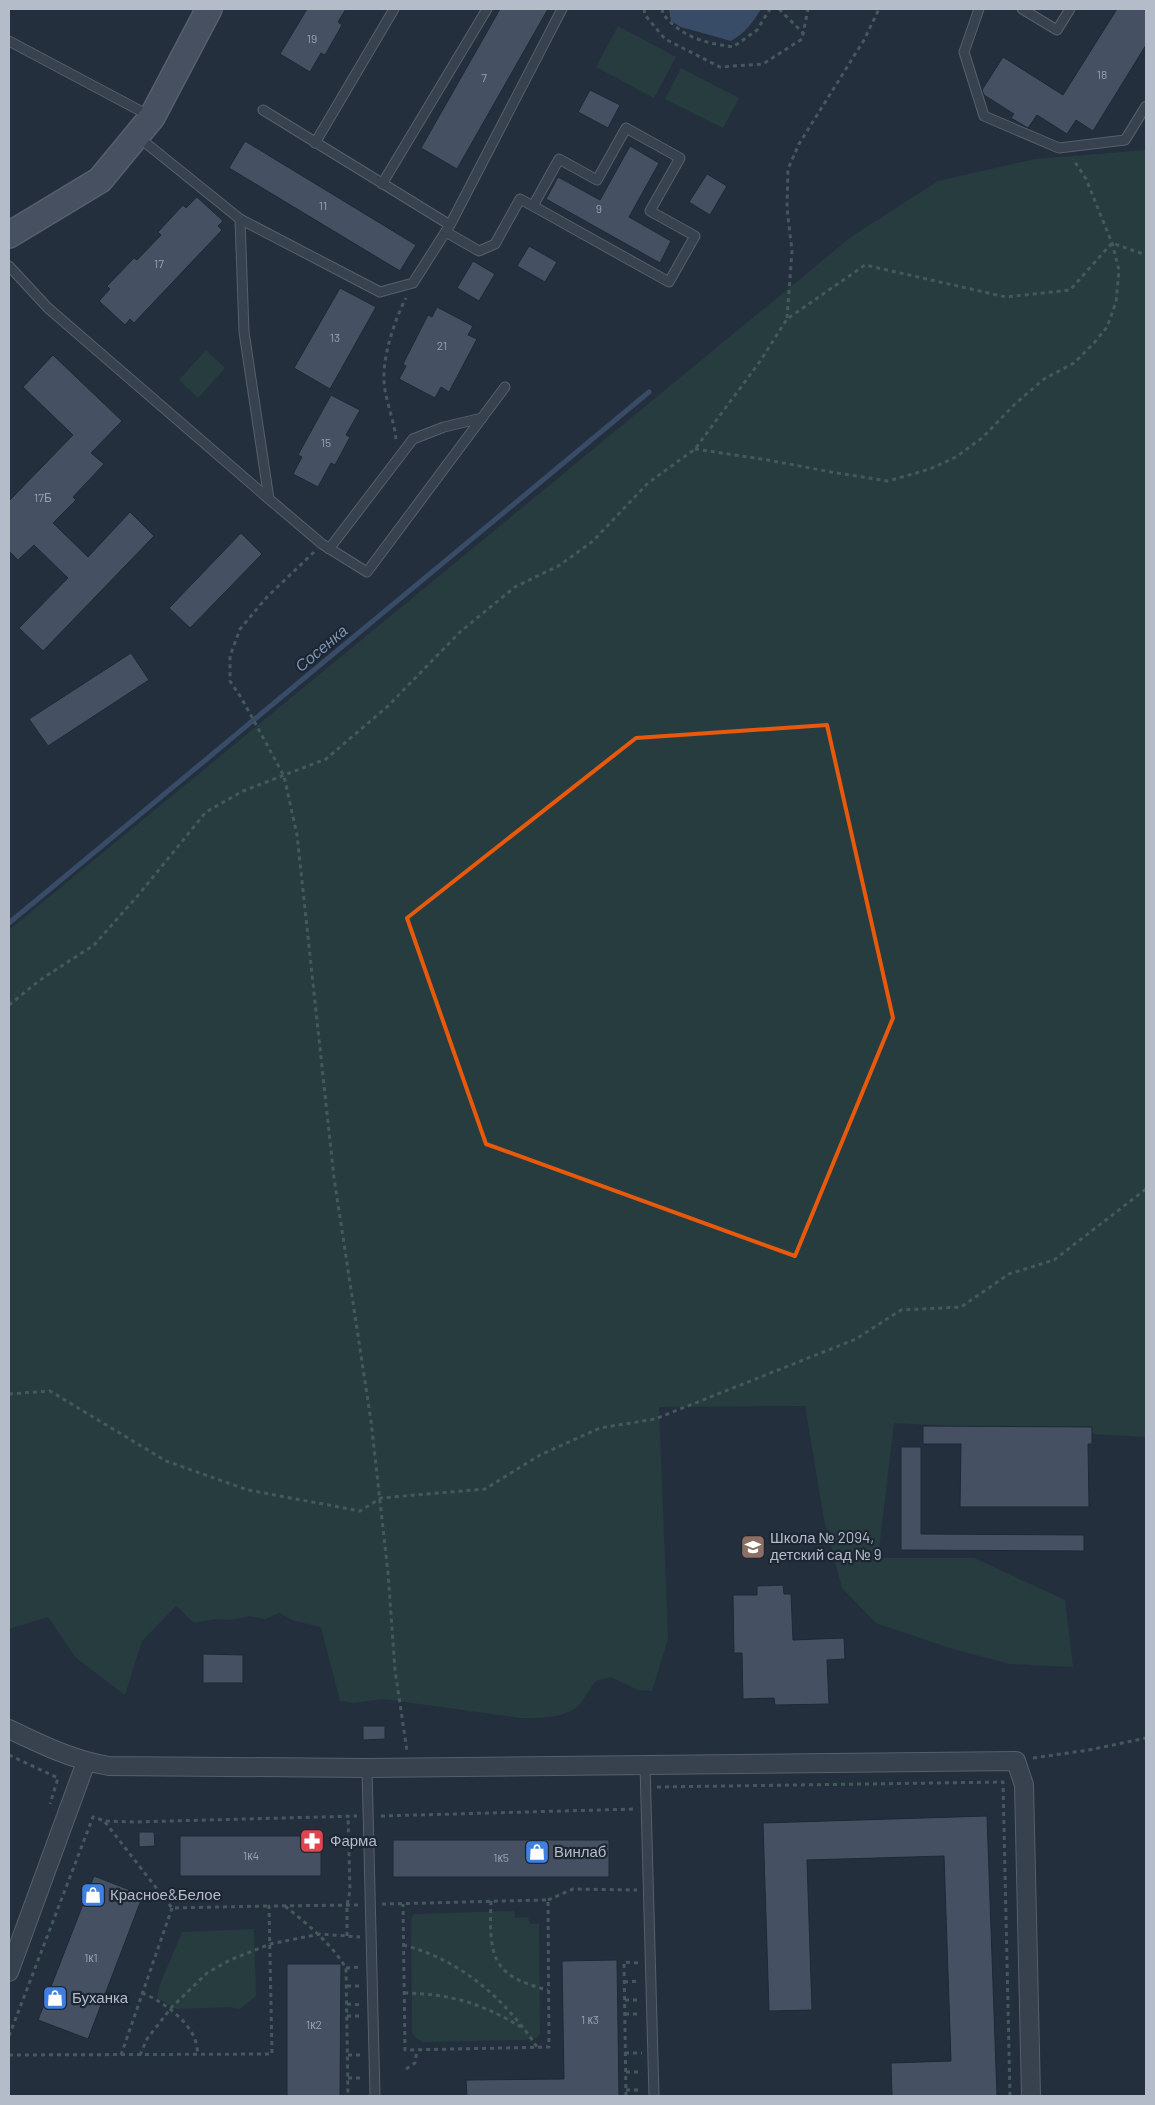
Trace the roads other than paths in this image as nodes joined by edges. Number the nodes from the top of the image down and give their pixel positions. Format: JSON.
{"nodes":[{"id":1,"x":209,"y":9,"type":"edge"},
{"id":2,"x":394,"y":9,"type":"edge"},
{"id":3,"x":487,"y":9,"type":"edge"},
{"id":4,"x":562,"y":9,"type":"edge"},
{"id":5,"x":979,"y":9,"type":"edge"},
{"id":6,"x":1022,"y":9,"type":"edge"},
{"id":7,"x":1070,"y":9,"type":"edge"},
{"id":8,"x":9,"y":41,"type":"edge"},
{"id":9,"x":1146,"y":106,"type":"edge"},
{"id":10,"x":263,"y":110,"type":"dead end"},
{"id":11,"x":152,"y":117,"type":"junction"},
{"id":12,"x":137,"y":136,"type":"junction"},
{"id":13,"x":315,"y":143,"type":"junction"},
{"id":14,"x":382,"y":184,"type":"junction"},
{"id":15,"x":533,"y":206,"type":"junction"},
{"id":16,"x":240,"y":219,"type":"junction"},
{"id":17,"x":448,"y":229,"type":"junction"},
{"id":18,"x":9,"y":235,"type":"edge"},
{"id":19,"x":9,"y":266,"type":"edge"},
{"id":20,"x":505,"y":387,"type":"dead end"},
{"id":21,"x":482,"y":418,"type":"junction"},
{"id":22,"x":269,"y":499,"type":"junction"},
{"id":23,"x":325,"y":547,"type":"junction"},
{"id":24,"x":9,"y":1729,"type":"edge"},
{"id":25,"x":86,"y":1762,"type":"junction"},
{"id":26,"x":645,"y":1765,"type":"junction"},
{"id":27,"x":367,"y":1768,"type":"junction"},
{"id":28,"x":9,"y":1972,"type":"edge"},
{"id":29,"x":375,"y":2096,"type":"edge"},
{"id":30,"x":654,"y":2096,"type":"edge"},
{"id":31,"x":1030,"y":2096,"type":"edge"}],
"edges":[{"from":1,"to":11,"type":"street"},
{"from":2,"to":13,"type":"lane"},
{"from":3,"to":14,"type":"lane"},
{"from":4,"to":17,"type":"lane"},
{"from":5,"to":9,"type":"lane"},
{"from":6,"to":7,"type":"lane"},
{"from":8,"to":11,"type":"lane"},
{"from":10,"to":13,"type":"lane"},
{"from":11,"to":12,"type":"street"},
{"from":12,"to":16,"type":"lane"},
{"from":12,"to":18,"type":"street"},
{"from":13,"to":14,"type":"lane"},
{"from":14,"to":17,"type":"lane"},
{"from":15,"to":15,"type":"lane"},
{"from":15,"to":17,"type":"lane"},
{"from":16,"to":17,"type":"lane"},
{"from":16,"to":22,"type":"lane"},
{"from":19,"to":22,"type":"lane"},
{"from":20,"to":21,"type":"lane"},
{"from":21,"to":23,"type":"lane"},
{"from":21,"to":23,"type":"lane"},
{"from":22,"to":23,"type":"lane"},
{"from":24,"to":25,"type":"street"},
{"from":25,"to":27,"type":"street"},
{"from":25,"to":28,"type":"street"},
{"from":26,"to":27,"type":"street"},
{"from":26,"to":30,"type":"lane"},
{"from":26,"to":31,"type":"street"},
{"from":27,"to":29,"type":"lane"}]}
